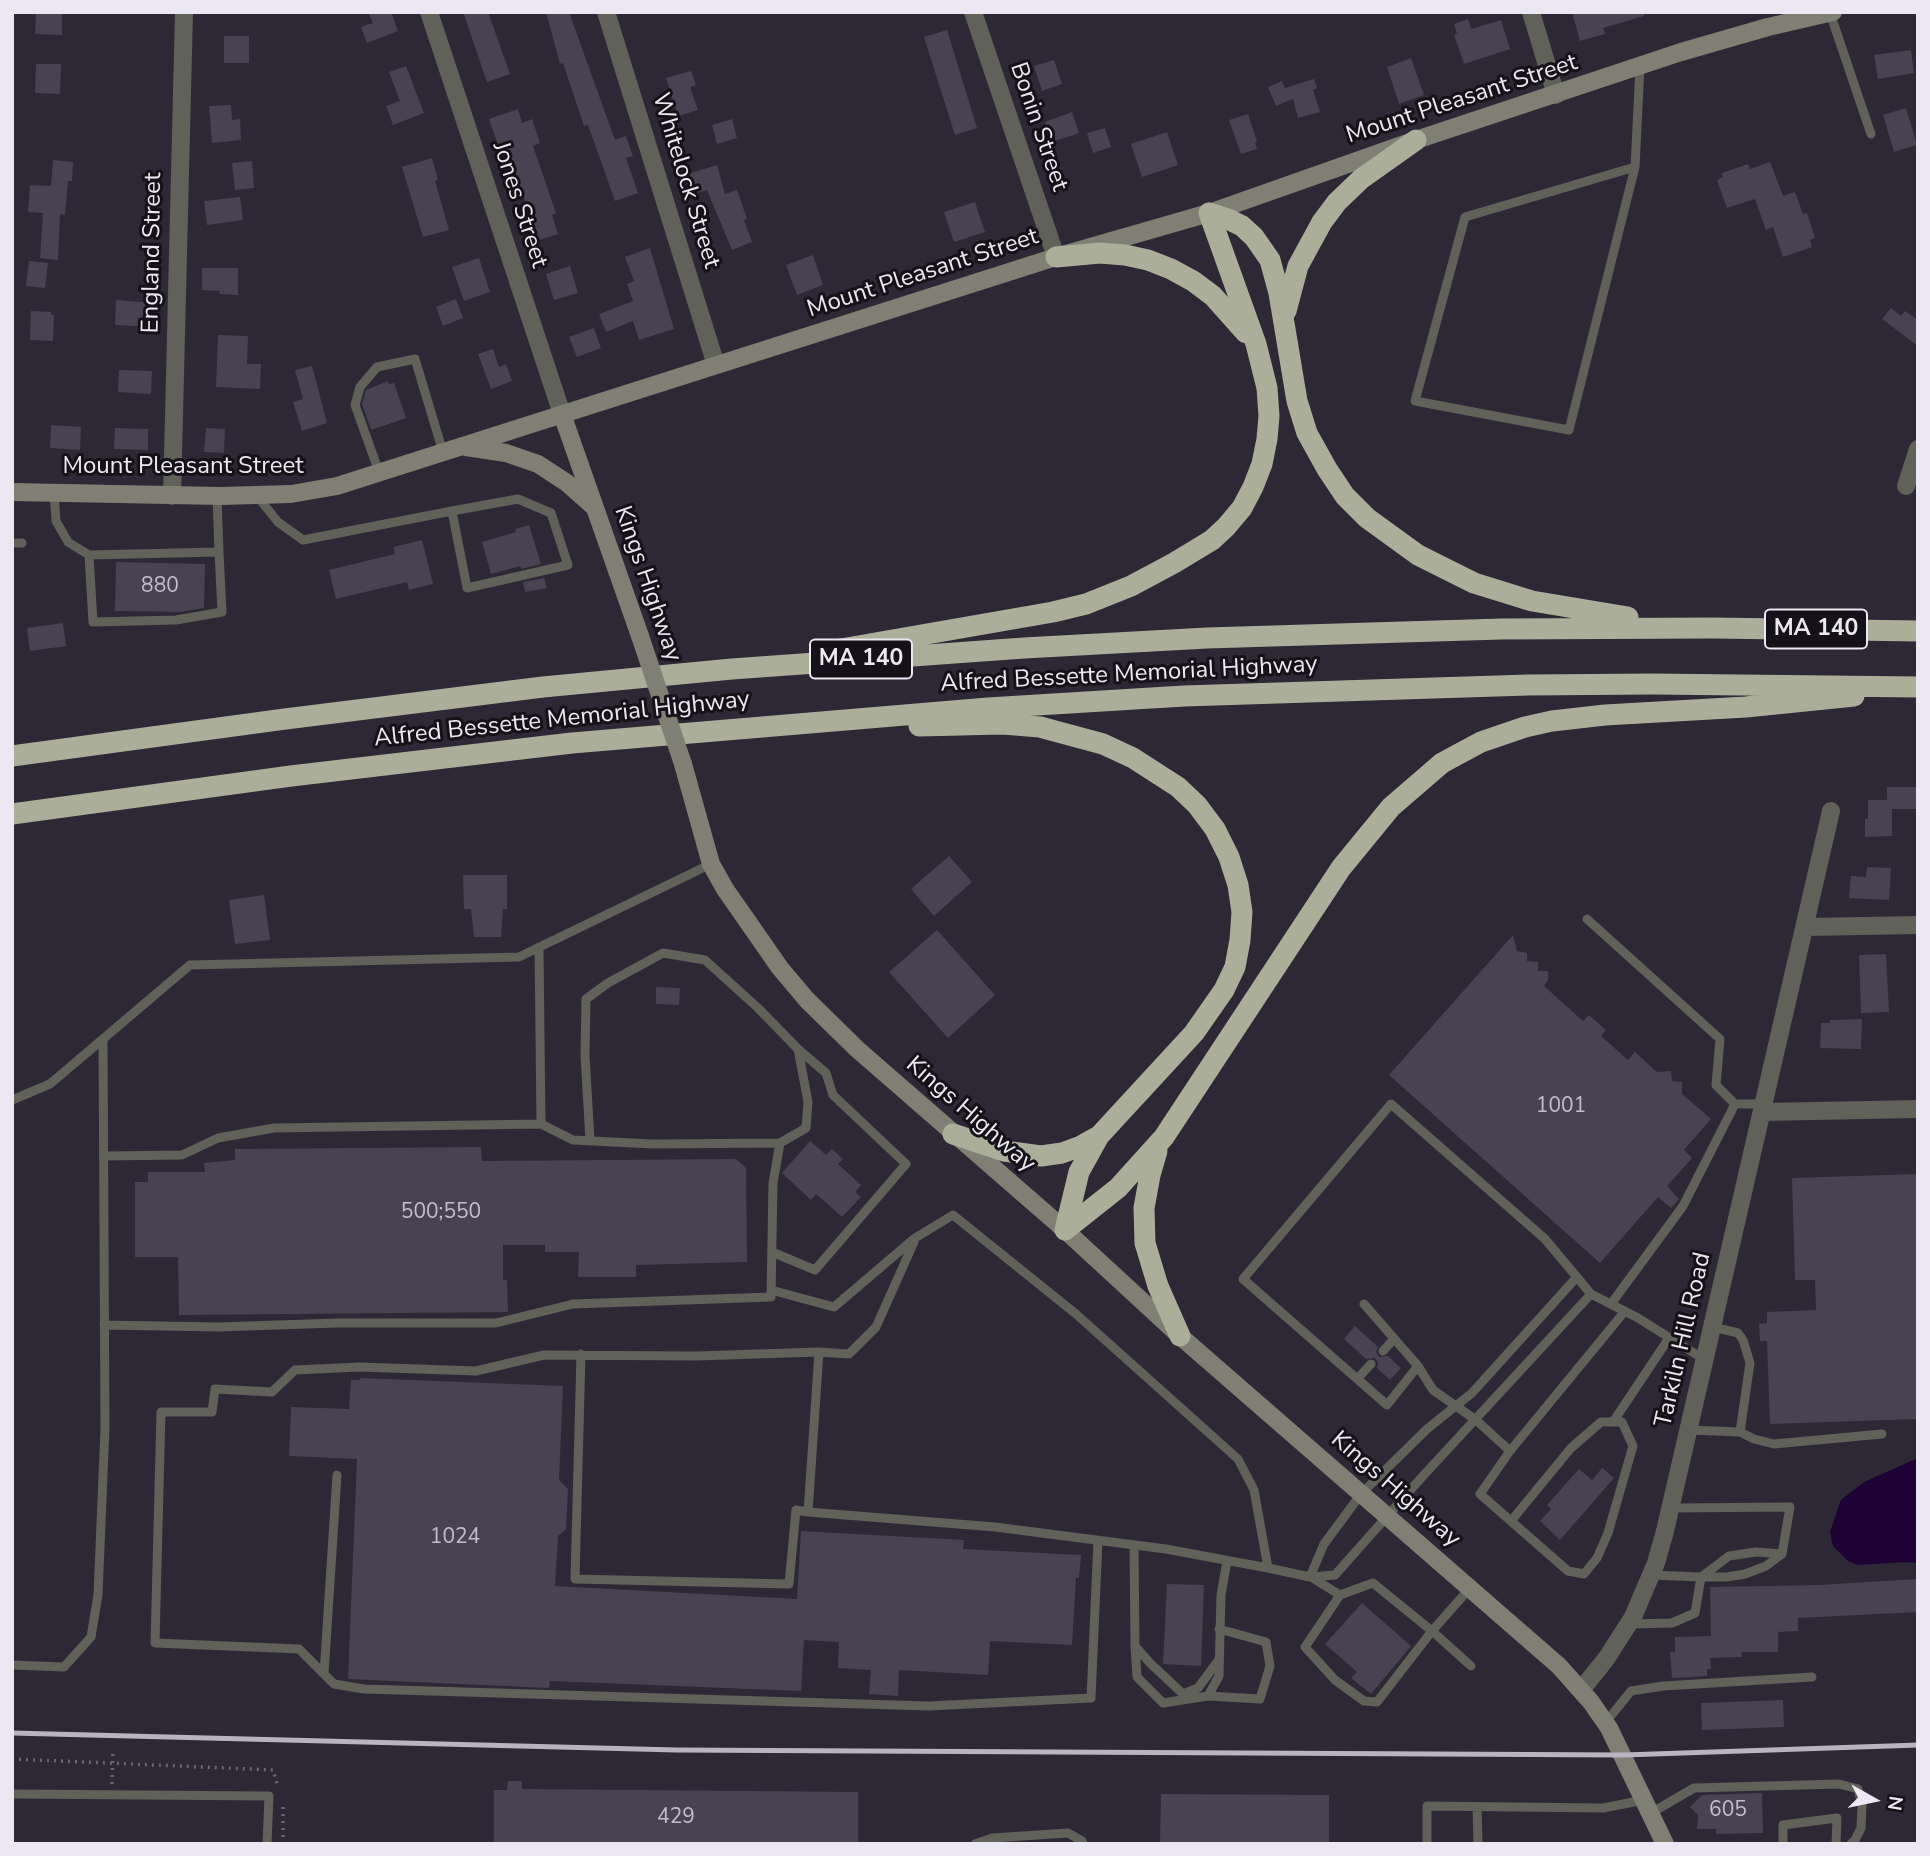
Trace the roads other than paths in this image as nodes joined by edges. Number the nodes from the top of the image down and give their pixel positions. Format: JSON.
{"nodes":[{"id":1,"x":184,"y":12,"type":"edge"},
{"id":2,"x":429,"y":12,"type":"edge"},
{"id":3,"x":606,"y":12,"type":"edge"},
{"id":4,"x":973,"y":12,"type":"edge"},
{"id":5,"x":1531,"y":12,"type":"edge"},
{"id":6,"x":1827,"y":13,"type":"edge"},
{"id":7,"x":1640,"y":66,"type":"junction"},
{"id":8,"x":1556,"y":95,"type":"junction"},
{"id":9,"x":1871,"y":134,"type":"dead end"},
{"id":10,"x":1416,"y":140,"type":"junction"},
{"id":11,"x":1635,"y":167,"type":"junction"},
{"id":12,"x":1209,"y":213,"type":"junction"},
{"id":13,"x":1056,"y":257,"type":"junction"},
{"id":14,"x":1285,"y":327,"type":"junction"},
{"id":15,"x":1261,"y":363,"type":"junction"},
{"id":16,"x":716,"y":365,"type":"junction"},
{"id":17,"x":562,"y":414,"type":"junction"},
{"id":18,"x":451,"y":449,"type":"junction"},
{"id":19,"x":1918,"y":449,"type":"edge"},
{"id":20,"x":379,"y":472,"type":"junction"},
{"id":21,"x":1906,"y":486,"type":"dead end"},
{"id":22,"x":12,"y":492,"type":"edge"},
{"id":23,"x":54,"y":492,"type":"junction"},
{"id":24,"x":172,"y":495,"type":"junction"},
{"id":25,"x":256,"y":495,"type":"junction"},
{"id":26,"x":217,"y":496,"type":"junction"},
{"id":27,"x":595,"y":509,"type":"junction"},
{"id":28,"x":452,"y":511,"type":"junction"},
{"id":29,"x":219,"y":552,"type":"junction"},
{"id":30,"x":89,"y":555,"type":"junction"},
{"id":31,"x":1714,"y":628,"type":"junction"},
{"id":32,"x":1918,"y":631,"type":"edge"},
{"id":33,"x":732,"y":669,"type":"junction"},
{"id":34,"x":1918,"y":687,"type":"edge"},
{"id":35,"x":790,"y":723,"type":"junction"},
{"id":36,"x":12,"y":756,"type":"edge"},
{"id":37,"x":1831,"y":811,"type":"dead end"},
{"id":38,"x":12,"y":814,"type":"edge"},
{"id":39,"x":711,"y":864,"type":"junction"},
{"id":40,"x":1587,"y":919,"type":"dead end"},
{"id":41,"x":1918,"y":925,"type":"edge"},
{"id":42,"x":1805,"y":928,"type":"junction"},
{"id":43,"x":539,"y":947,"type":"junction"},
{"id":44,"x":103,"y":1039,"type":"junction"},
{"id":45,"x":798,"y":1049,"type":"junction"},
{"id":46,"x":12,"y":1100,"type":"edge"},
{"id":47,"x":1735,"y":1104,"type":"junction"},
{"id":48,"x":1763,"y":1108,"type":"junction"},
{"id":49,"x":1918,"y":1109,"type":"edge"},
{"id":50,"x":541,"y":1124,"type":"junction"},
{"id":51,"x":953,"y":1134,"type":"junction"},
{"id":52,"x":1099,"y":1136,"type":"junction"},
{"id":53,"x":1164,"y":1136,"type":"junction"},
{"id":54,"x":590,"y":1141,"type":"junction"},
{"id":55,"x":780,"y":1143,"type":"junction"},
{"id":56,"x":104,"y":1156,"type":"junction"},
{"id":57,"x":1065,"y":1230,"type":"junction"},
{"id":58,"x":915,"y":1238,"type":"junction"},
{"id":59,"x":772,"y":1252,"type":"junction"},
{"id":60,"x":1576,"y":1278,"type":"junction"},
{"id":61,"x":771,"y":1290,"type":"junction"},
{"id":62,"x":1591,"y":1294,"type":"junction"},
{"id":63,"x":1364,"y":1304,"type":"dead end"},
{"id":64,"x":1611,"y":1304,"type":"junction"},
{"id":65,"x":1625,"y":1311,"type":"junction"},
{"id":66,"x":104,"y":1325,"type":"junction"},
{"id":67,"x":1713,"y":1327,"type":"junction"},
{"id":68,"x":1180,"y":1336,"type":"junction"},
{"id":69,"x":1669,"y":1338,"type":"junction"},
{"id":70,"x":1394,"y":1339,"type":"junction"},
{"id":71,"x":1383,"y":1351,"type":"dead end"},
{"id":72,"x":819,"y":1352,"type":"junction"},
{"id":73,"x":581,"y":1354,"type":"junction"},
{"id":74,"x":1705,"y":1360,"type":"junction"},
{"id":75,"x":1371,"y":1364,"type":"dead end"},
{"id":76,"x":1418,"y":1366,"type":"junction"},
{"id":77,"x":1357,"y":1380,"type":"junction"},
{"id":78,"x":1456,"y":1405,"type":"junction"},
{"id":79,"x":1476,"y":1420,"type":"junction"},
{"id":80,"x":1613,"y":1422,"type":"junction"},
{"id":81,"x":1688,"y":1430,"type":"junction"},
{"id":82,"x":1741,"y":1432,"type":"junction"},
{"id":83,"x":1882,"y":1434,"type":"dead end"},
{"id":84,"x":1510,"y":1451,"type":"junction"},
{"id":85,"x":337,"y":1475,"type":"dead end"},
{"id":86,"x":1361,"y":1494,"type":"junction"},
{"id":87,"x":1671,"y":1508,"type":"junction"},
{"id":88,"x":808,"y":1512,"type":"junction"},
{"id":89,"x":1388,"y":1517,"type":"junction"},
{"id":90,"x":1511,"y":1521,"type":"junction"},
{"id":91,"x":1098,"y":1541,"type":"junction"},
{"id":92,"x":1135,"y":1545,"type":"junction"},
{"id":93,"x":1782,"y":1554,"type":"junction"},
{"id":94,"x":1227,"y":1561,"type":"junction"},
{"id":95,"x":1268,"y":1569,"type":"junction"},
{"id":96,"x":1651,"y":1575,"type":"junction"},
{"id":97,"x":1310,"y":1577,"type":"junction"},
{"id":98,"x":1702,"y":1577,"type":"junction"},
{"id":99,"x":1470,"y":1588,"type":"junction"},
{"id":100,"x":1340,"y":1595,"type":"junction"},
{"id":101,"x":1629,"y":1624,"type":"junction"},
{"id":102,"x":1219,"y":1629,"type":"junction"},
{"id":103,"x":1432,"y":1631,"type":"junction"},
{"id":104,"x":1135,"y":1646,"type":"junction"},
{"id":105,"x":1219,"y":1659,"type":"junction"},
{"id":106,"x":12,"y":1665,"type":"edge"},
{"id":107,"x":1471,"y":1666,"type":"dead end"},
{"id":108,"x":324,"y":1674,"type":"junction"},
{"id":109,"x":1812,"y":1677,"type":"dead end"},
{"id":110,"x":1581,"y":1690,"type":"junction"},
{"id":111,"x":1208,"y":1696,"type":"junction"},
{"id":112,"x":1606,"y":1722,"type":"junction"},
{"id":113,"x":12,"y":1794,"type":"edge"},
{"id":114,"x":1648,"y":1806,"type":"junction"},
{"id":115,"x":1477,"y":1807,"type":"junction"},
{"id":116,"x":268,"y":1844,"type":"edge"},
{"id":117,"x":975,"y":1844,"type":"edge"},
{"id":118,"x":1083,"y":1844,"type":"edge"},
{"id":119,"x":1427,"y":1844,"type":"edge"},
{"id":120,"x":1478,"y":1844,"type":"edge"},
{"id":121,"x":1665,"y":1844,"type":"edge"},
{"id":122,"x":1783,"y":1844,"type":"edge"},
{"id":123,"x":1836,"y":1844,"type":"edge"},
{"id":124,"x":1851,"y":1844,"type":"edge"}],
"edges":[{"from":1,"to":24,"type":"street","name":"England Street"},
{"from":2,"to":17,"type":"street","name":"Jones Street"},
{"from":3,"to":16,"type":"street","name":"Whitelock Street"},
{"from":4,"to":13,"type":"street","name":"Bonin Street"},
{"from":5,"to":8,"type":"street"},
{"from":6,"to":7,"type":"main road","name":"Mount Pleasant Street"},
{"from":6,"to":9,"type":"lane"},
{"from":7,"to":8,"type":"main road","name":"Mount Pleasant Street"},
{"from":7,"to":11,"type":"lane"},
{"from":8,"to":10,"type":"main road","name":"Mount Pleasant Street"},
{"from":10,"to":12,"type":"main road","name":"Mount Pleasant Street"},
{"from":10,"to":14,"type":"highway"},
{"from":11,"to":11,"type":"lane"},
{"from":12,"to":13,"type":"main road","name":"Mount Pleasant Street"},
{"from":12,"to":14,"type":"highway"},
{"from":12,"to":15,"type":"highway"},
{"from":13,"to":15,"type":"highway"},
{"from":13,"to":16,"type":"main road","name":"Mount Pleasant Street"},
{"from":14,"to":31,"type":"highway"},
{"from":15,"to":33,"type":"highway"},
{"from":16,"to":17,"type":"main road","name":"Mount Pleasant Street"},
{"from":17,"to":18,"type":"main road","name":"Mount Pleasant Street"},
{"from":17,"to":27,"type":"main road","name":"Kings Highway"},
{"from":18,"to":20,"type":"main road","name":"Mount Pleasant Street"},
{"from":18,"to":20,"type":"lane"},
{"from":18,"to":27,"type":"main road"},
{"from":19,"to":21,"type":"street"},
{"from":20,"to":25,"type":"main road","name":"Mount Pleasant Street"},
{"from":22,"to":23,"type":"main road","name":"Mount Pleasant Street"},
{"from":23,"to":24,"type":"main road","name":"Mount Pleasant Street"},
{"from":23,"to":30,"type":"lane"},
{"from":24,"to":26,"type":"main road","name":"Mount Pleasant Street"},
{"from":25,"to":26,"type":"main road","name":"Mount Pleasant Street"},
{"from":25,"to":28,"type":"lane"},
{"from":26,"to":29,"type":"lane"},
{"from":27,"to":39,"type":"main road","name":"Kings Highway","bridge":true},
{"from":28,"to":28,"type":"lane"},
{"from":29,"to":30,"type":"lane"},
{"from":29,"to":30,"type":"lane"},
{"from":31,"to":32,"type":"highway","name":"Alfred Bessette Memorial Highway","number":"MA 140"},
{"from":31,"to":33,"type":"highway","name":"Alfred Bessette Memorial Highway","number":"MA 140"},
{"from":33,"to":36,"type":"highway","name":"Alfred Bessette Memorial Highway","number":"MA 140"},
{"from":34,"to":35,"type":"highway","name":"Alfred Bessette Memorial Highway","number":"MA 140"},
{"from":34,"to":53,"type":"highway"},
{"from":35,"to":38,"type":"highway","name":"Alfred Bessette Memorial Highway","number":"MA 140"},
{"from":35,"to":52,"type":"highway"},
{"from":37,"to":42,"type":"street","name":"Tarkiln Hill Road"},
{"from":39,"to":43,"type":"lane"},
{"from":39,"to":51,"type":"main road","name":"Kings Highway"},
{"from":40,"to":47,"type":"lane"},
{"from":41,"to":42,"type":"street"},
{"from":42,"to":48,"type":"street","name":"Tarkiln Hill Road"},
{"from":43,"to":44,"type":"lane"},
{"from":43,"to":50,"type":"lane"},
{"from":44,"to":46,"type":"lane"},
{"from":44,"to":56,"type":"lane"},
{"from":45,"to":54,"type":"lane"},
{"from":45,"to":55,"type":"lane"},
{"from":45,"to":59,"type":"lane"},
{"from":47,"to":48,"type":"lane"},
{"from":47,"to":64,"type":"lane"},
{"from":48,"to":49,"type":"street"},
{"from":48,"to":67,"type":"street","name":"Tarkiln Hill Road"},
{"from":50,"to":54,"type":"lane"},
{"from":50,"to":56,"type":"lane"},
{"from":51,"to":52,"type":"highway"},
{"from":51,"to":57,"type":"main road","name":"Kings Highway"},
{"from":52,"to":57,"type":"highway"},
{"from":53,"to":57,"type":"highway"},
{"from":53,"to":68,"type":"highway"},
{"from":54,"to":55,"type":"lane"},
{"from":55,"to":59,"type":"lane"},
{"from":56,"to":66,"type":"lane"},
{"from":57,"to":68,"type":"main road","name":"Kings Highway"},
{"from":58,"to":61,"type":"lane"},
{"from":58,"to":72,"type":"lane"},
{"from":58,"to":95,"type":"lane"},
{"from":59,"to":61,"type":"lane"},
{"from":60,"to":62,"type":"lane"},
{"from":60,"to":77,"type":"lane"},
{"from":60,"to":78,"type":"lane"},
{"from":61,"to":66,"type":"lane"},
{"from":62,"to":64,"type":"lane"},
{"from":62,"to":79,"type":"lane"},
{"from":63,"to":70,"type":"lane"},
{"from":64,"to":65,"type":"lane"},
{"from":65,"to":69,"type":"lane"},
{"from":65,"to":84,"type":"lane"},
{"from":66,"to":106,"type":"lane"},
{"from":67,"to":74,"type":"street","name":"Tarkiln Hill Road"},
{"from":67,"to":82,"type":"lane"},
{"from":68,"to":86,"type":"main road","name":"Kings Highway"},
{"from":69,"to":74,"type":"lane"},
{"from":69,"to":80,"type":"lane"},
{"from":70,"to":71,"type":"lane"},
{"from":70,"to":76,"type":"lane"},
{"from":72,"to":73,"type":"lane"},
{"from":72,"to":88,"type":"lane"},
{"from":73,"to":88,"type":"lane"},
{"from":73,"to":108,"type":"lane"},
{"from":74,"to":81,"type":"street","name":"Tarkiln Hill Road"},
{"from":75,"to":77,"type":"lane"},
{"from":76,"to":77,"type":"lane"},
{"from":76,"to":78,"type":"lane"},
{"from":78,"to":79,"type":"lane"},
{"from":78,"to":86,"type":"lane"},
{"from":79,"to":84,"type":"lane"},
{"from":79,"to":89,"type":"lane"},
{"from":80,"to":90,"type":"lane"},
{"from":80,"to":90,"type":"lane"},
{"from":81,"to":82,"type":"lane"},
{"from":81,"to":87,"type":"street","name":"Tarkiln Hill Road"},
{"from":82,"to":83,"type":"lane"},
{"from":84,"to":90,"type":"lane"},
{"from":85,"to":108,"type":"lane"},
{"from":86,"to":89,"type":"main road","name":"Kings Highway"},
{"from":86,"to":97,"type":"lane"},
{"from":87,"to":93,"type":"lane"},
{"from":87,"to":96,"type":"street","name":"Tarkiln Hill Road"},
{"from":88,"to":91,"type":"lane"},
{"from":89,"to":97,"type":"lane"},
{"from":89,"to":99,"type":"main road","name":"Kings Highway"},
{"from":91,"to":92,"type":"lane"},
{"from":91,"to":108,"type":"lane"},
{"from":92,"to":94,"type":"lane"},
{"from":92,"to":104,"type":"lane"},
{"from":93,"to":98,"type":"lane"},
{"from":93,"to":98,"type":"lane"},
{"from":94,"to":95,"type":"lane"},
{"from":94,"to":102,"type":"lane"},
{"from":95,"to":97,"type":"lane"},
{"from":96,"to":98,"type":"lane"},
{"from":96,"to":101,"type":"street","name":"Tarkiln Hill Road"},
{"from":97,"to":100,"type":"lane"},
{"from":98,"to":101,"type":"lane"},
{"from":99,"to":103,"type":"lane"},
{"from":99,"to":110,"type":"main road","name":"Kings Highway"},
{"from":100,"to":103,"type":"lane"},
{"from":100,"to":103,"type":"lane"},
{"from":101,"to":110,"type":"street","name":"Tarkiln Hill Road"},
{"from":102,"to":105,"type":"lane"},
{"from":102,"to":111,"type":"lane"},
{"from":103,"to":107,"type":"lane"},
{"from":104,"to":105,"type":"lane"},
{"from":104,"to":111,"type":"lane"},
{"from":105,"to":111,"type":"lane"},
{"from":109,"to":112,"type":"lane"},
{"from":110,"to":112,"type":"main road"},
{"from":112,"to":114,"type":"main road"},
{"from":113,"to":116,"type":"lane"},
{"from":114,"to":115,"type":"lane"},
{"from":114,"to":121,"type":"main road"},
{"from":114,"to":124,"type":"lane"},
{"from":115,"to":119,"type":"lane"},
{"from":115,"to":120,"type":"lane"},
{"from":117,"to":118,"type":"lane"},
{"from":122,"to":123,"type":"lane"}]}
